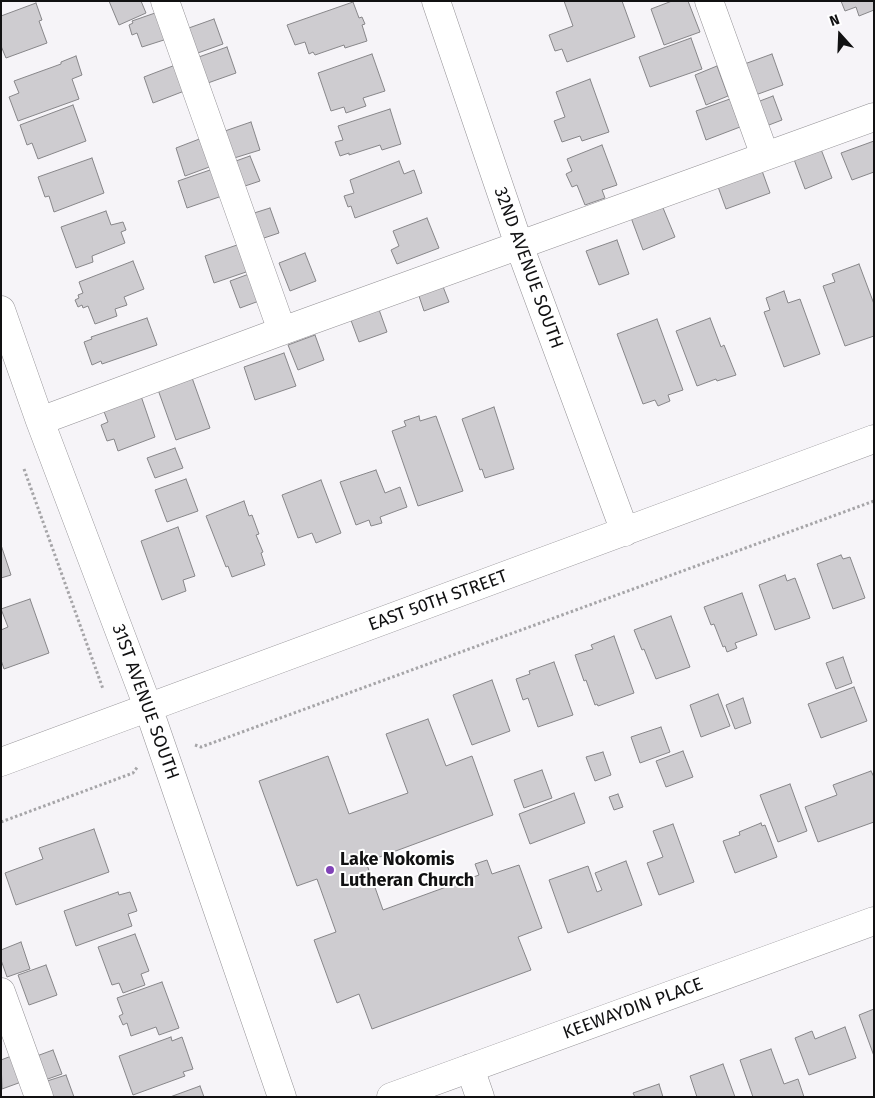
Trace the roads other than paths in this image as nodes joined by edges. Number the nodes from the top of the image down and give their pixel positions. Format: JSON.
{"nodes":[{"id":1,"x":165,"y":1,"type":"edge"},
{"id":2,"x":436,"y":1,"type":"edge"},
{"id":3,"x":709,"y":1,"type":"edge"},
{"id":4,"x":874,"y":117,"type":"edge"},
{"id":5,"x":765,"y":156,"type":"junction"},
{"id":6,"x":518,"y":246,"type":"junction"},
{"id":7,"x":1,"y":310,"type":"edge"},
{"id":8,"x":282,"y":332,"type":"junction"},
{"id":9,"x":40,"y":421,"type":"junction"},
{"id":10,"x":874,"y":439,"type":"edge"},
{"id":11,"x":625,"y":532,"type":"junction"},
{"id":12,"x":148,"y":707,"type":"junction"},
{"id":13,"x":1,"y":762,"type":"edge"},
{"id":14,"x":874,"y":921,"type":"edge"},
{"id":15,"x":1,"y":992,"type":"edge"},
{"id":16,"x":470,"y":1068,"type":"junction"},
{"id":17,"x":39,"y":1097,"type":"edge"},
{"id":18,"x":282,"y":1097,"type":"edge"},
{"id":19,"x":391,"y":1097,"type":"edge"},
{"id":20,"x":480,"y":1097,"type":"edge"}],
"edges":[{"from":1,"to":8,"type":"street"},
{"from":2,"to":6,"type":"street","name":"32ND AVENUE SOUTH"},
{"from":3,"to":5,"type":"street"},
{"from":4,"to":5,"type":"street"},
{"from":5,"to":6,"type":"street"},
{"from":6,"to":8,"type":"street"},
{"from":6,"to":11,"type":"street","name":"32ND AVENUE SOUTH"},
{"from":7,"to":9,"type":"street","name":"31ST AVENUE SOUTH"},
{"from":8,"to":9,"type":"street"},
{"from":9,"to":12,"type":"street","name":"31ST AVENUE SOUTH"},
{"from":10,"to":11,"type":"street","name":"EAST 50TH STREET"},
{"from":11,"to":12,"type":"street","name":"EAST 50TH STREET"},
{"from":12,"to":13,"type":"street","name":"EAST 50TH STREET"},
{"from":12,"to":18,"type":"street","name":"31ST AVENUE SOUTH"},
{"from":14,"to":16,"type":"street","name":"KEEWAYDIN PLACE"},
{"from":15,"to":17,"type":"street"},
{"from":16,"to":19,"type":"street","name":"KEEWAYDIN PLACE"},
{"from":16,"to":20,"type":"street"}]}
